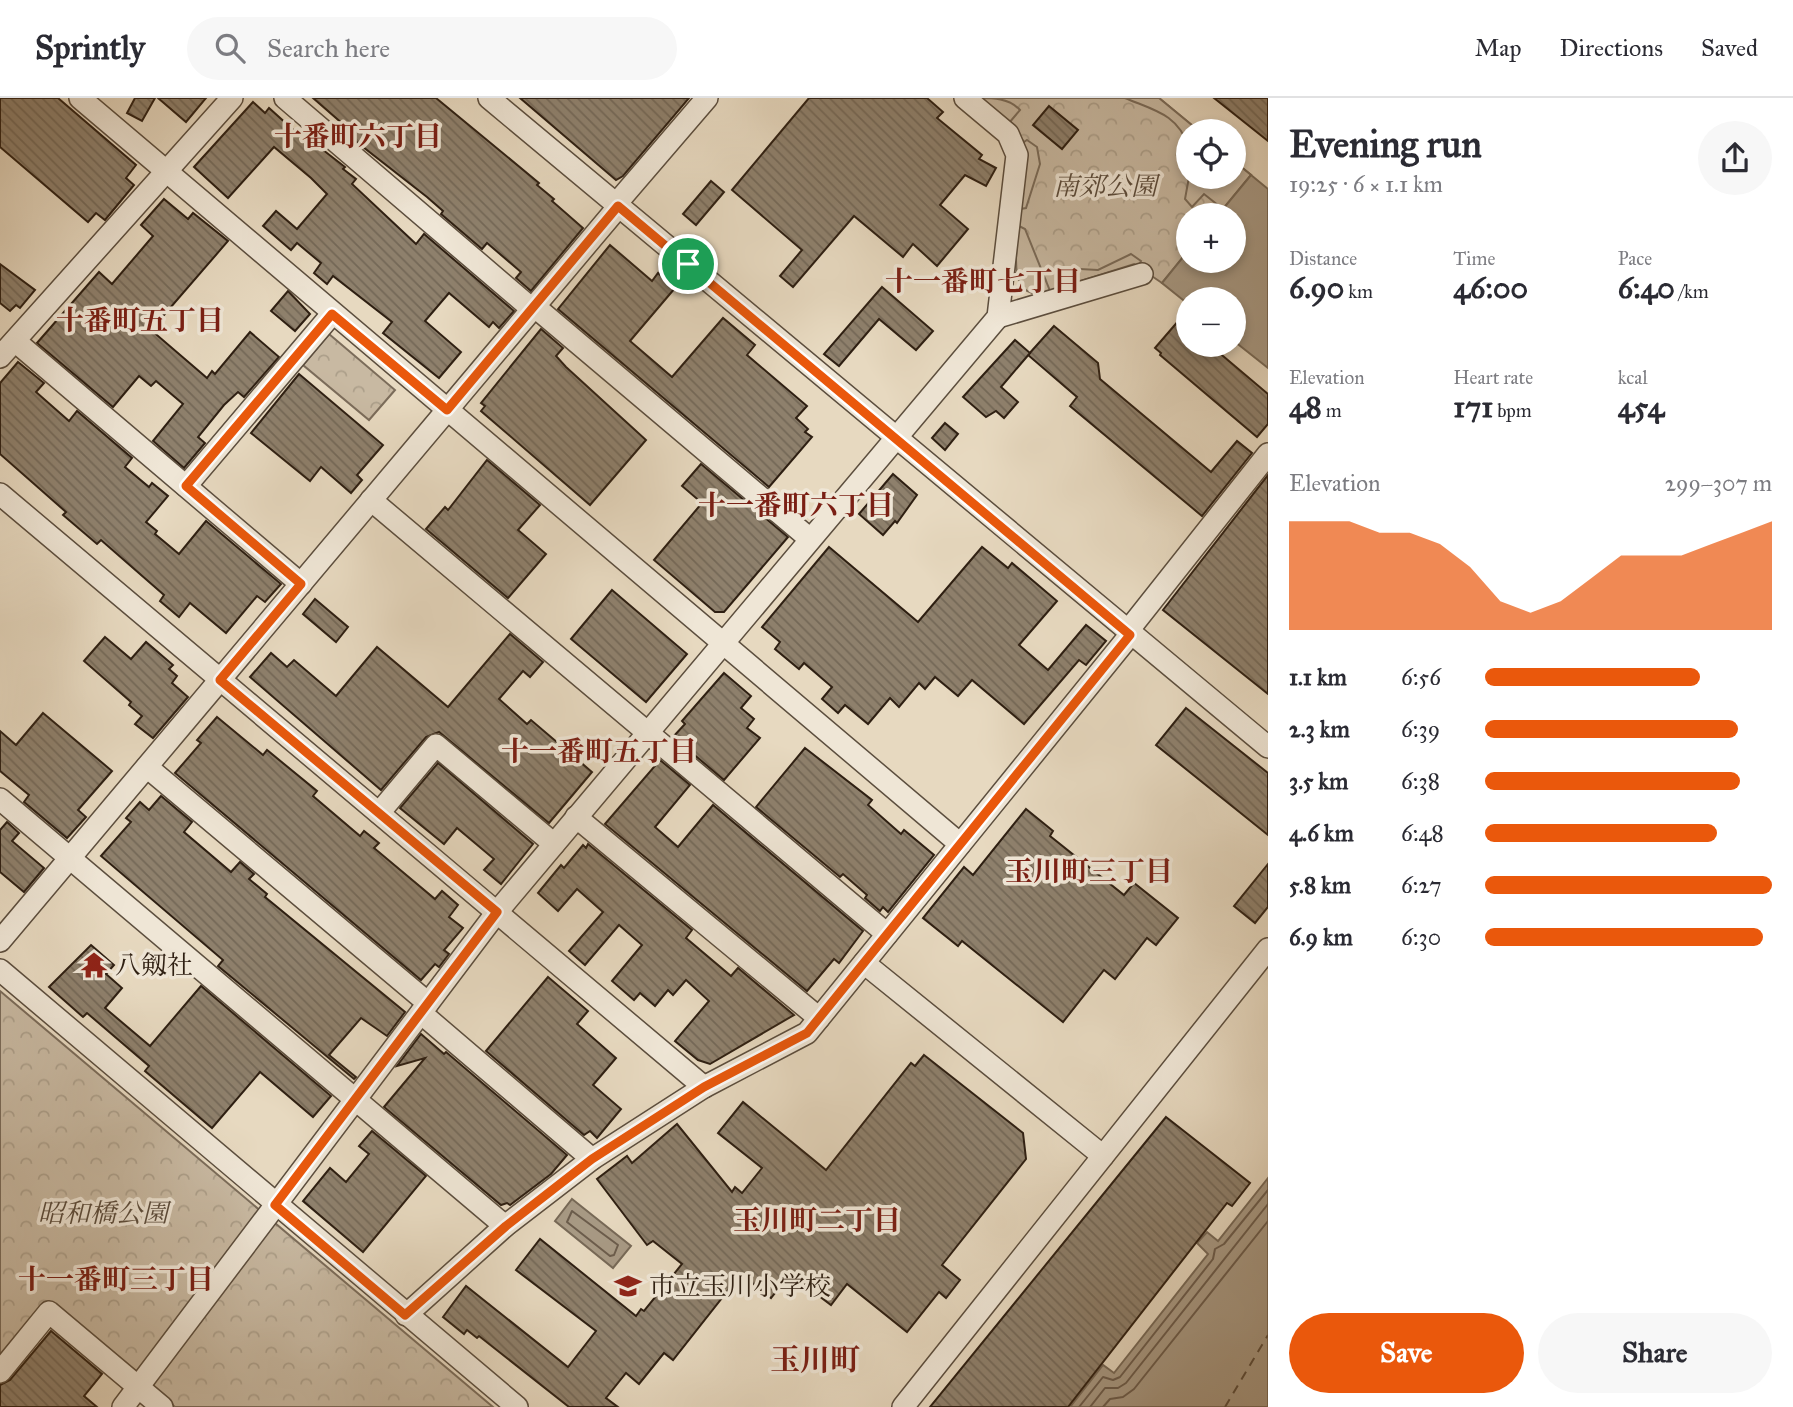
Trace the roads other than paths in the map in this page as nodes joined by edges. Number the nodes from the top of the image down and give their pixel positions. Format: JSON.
{"nodes":[{"id":1,"x":80,"y":98,"type":"edge"},
{"id":2,"x":232,"y":98,"type":"edge"},
{"id":3,"x":285,"y":98,"type":"edge"},
{"id":4,"x":489,"y":98,"type":"edge"},
{"id":5,"x":707,"y":98,"type":"edge"},
{"id":6,"x":965,"y":98,"type":"edge"},
{"id":7,"x":166,"y":173,"type":"junction"},
{"id":8,"x":617,"y":205,"type":"junction"},
{"id":9,"x":1142,"y":274,"type":"dead end"},
{"id":10,"x":533,"y":308,"type":"junction"},
{"id":11,"x":332,"y":314,"type":"junction"},
{"id":12,"x":998,"y":317,"type":"junction"},
{"id":13,"x":15,"y":341,"type":"junction"},
{"id":14,"x":0,"y":357,"type":"edge"},
{"id":15,"x":447,"y":410,"type":"junction"},
{"id":16,"x":895,"y":438,"type":"junction"},
{"id":17,"x":1268,"y":454,"type":"edge"},
{"id":18,"x":186,"y":486,"type":"junction"},
{"id":19,"x":0,"y":494,"type":"edge"},
{"id":20,"x":371,"y":500,"type":"junction"},
{"id":21,"x":810,"y":539,"type":"junction"},
{"id":22,"x":301,"y":584,"type":"junction"},
{"id":23,"x":1128,"y":634,"type":"junction"},
{"id":24,"x":723,"y":643,"type":"junction"},
{"id":25,"x":220,"y":680,"type":"junction"},
{"id":26,"x":648,"y":733,"type":"junction"},
{"id":27,"x":1268,"y":747,"type":"edge"},
{"id":28,"x":147,"y":767,"type":"junction"},
{"id":29,"x":0,"y":799,"type":"edge"},
{"id":30,"x":379,"y":813,"type":"junction"},
{"id":31,"x":576,"y":817,"type":"junction"},
{"id":32,"x":554,"y":844,"type":"junction"},
{"id":33,"x":960,"y":844,"type":"junction"},
{"id":34,"x":70,"y":858,"type":"junction"},
{"id":35,"x":497,"y":912,"type":"junction"},
{"id":36,"x":887,"y":934,"type":"junction"},
{"id":37,"x":0,"y":941,"type":"edge"},
{"id":38,"x":1268,"y":949,"type":"edge"},
{"id":39,"x":864,"y":963,"type":"junction"},
{"id":40,"x":0,"y":970,"type":"edge"},
{"id":41,"x":424,"y":1008,"type":"junction"},
{"id":42,"x":819,"y":1018,"type":"junction"},
{"id":43,"x":704,"y":1087,"type":"junction"},
{"id":44,"x":355,"y":1099,"type":"junction"},
{"id":45,"x":1103,"y":1156,"type":"junction"},
{"id":46,"x":592,"y":1159,"type":"junction"},
{"id":47,"x":275,"y":1205,"type":"junction"},
{"id":48,"x":506,"y":1226,"type":"junction"},
{"id":49,"x":405,"y":1315,"type":"junction"},
{"id":50,"x":0,"y":1372,"type":"edge"},
{"id":51,"x":139,"y":1387,"type":"junction"},
{"id":52,"x":123,"y":1407,"type":"edge"},
{"id":53,"x":162,"y":1407,"type":"edge"},
{"id":54,"x":517,"y":1407,"type":"edge"},
{"id":55,"x":903,"y":1407,"type":"edge"}],
"edges":[{"from":1,"to":7,"type":"street"},
{"from":2,"to":7,"type":"street"},
{"from":3,"to":10,"type":"street"},
{"from":4,"to":8,"type":"street"},
{"from":5,"to":8,"type":"street"},
{"from":6,"to":12,"type":"street"},
{"from":7,"to":11,"type":"street"},
{"from":7,"to":13,"type":"street"},
{"from":8,"to":10,"type":"street"},
{"from":8,"to":16,"type":"street"},
{"from":9,"to":12,"type":"street"},
{"from":10,"to":15,"type":"street"},
{"from":10,"to":21,"type":"street"},
{"from":11,"to":15,"type":"street"},
{"from":11,"to":18,"type":"street"},
{"from":12,"to":16,"type":"street"},
{"from":13,"to":14,"type":"street"},
{"from":13,"to":18,"type":"street"},
{"from":15,"to":20,"type":"street"},
{"from":15,"to":24,"type":"street"},
{"from":16,"to":21,"type":"street"},
{"from":16,"to":23,"type":"street"},
{"from":17,"to":23,"type":"street"},
{"from":18,"to":22,"type":"street"},
{"from":19,"to":25,"type":"street"},
{"from":20,"to":22,"type":"street"},
{"from":20,"to":26,"type":"street"},
{"from":21,"to":24,"type":"street"},
{"from":22,"to":25,"type":"street"},
{"from":23,"to":27,"type":"street"},
{"from":23,"to":33,"type":"street"},
{"from":24,"to":26,"type":"street"},
{"from":24,"to":33,"type":"street"},
{"from":25,"to":28,"type":"street"},
{"from":25,"to":30,"type":"street"},
{"from":26,"to":31,"type":"street"},
{"from":26,"to":36,"type":"street"},
{"from":28,"to":34,"type":"street"},
{"from":28,"to":41,"type":"street"},
{"from":29,"to":34,"type":"street"},
{"from":30,"to":32,"type":"street"},
{"from":30,"to":35,"type":"street"},
{"from":31,"to":32,"type":"street"},
{"from":31,"to":42,"type":"street"},
{"from":32,"to":35,"type":"street"},
{"from":33,"to":36,"type":"street"},
{"from":34,"to":37,"type":"street"},
{"from":34,"to":44,"type":"street"},
{"from":35,"to":41,"type":"street"},
{"from":35,"to":43,"type":"street"},
{"from":36,"to":39,"type":"street"},
{"from":38,"to":45,"type":"street"},
{"from":39,"to":42,"type":"street"},
{"from":39,"to":45,"type":"street"},
{"from":40,"to":47,"type":"street"},
{"from":41,"to":44,"type":"street"},
{"from":41,"to":46,"type":"street"},
{"from":42,"to":43,"type":"street"},
{"from":43,"to":46,"type":"street"},
{"from":44,"to":47,"type":"street"},
{"from":44,"to":48,"type":"street"},
{"from":45,"to":55,"type":"street"},
{"from":46,"to":48,"type":"street"},
{"from":47,"to":49,"type":"street"},
{"from":47,"to":51,"type":"street"},
{"from":48,"to":49,"type":"street"},
{"from":49,"to":54,"type":"street"},
{"from":50,"to":51,"type":"street"},
{"from":51,"to":52,"type":"street"},
{"from":51,"to":53,"type":"street"}]}
